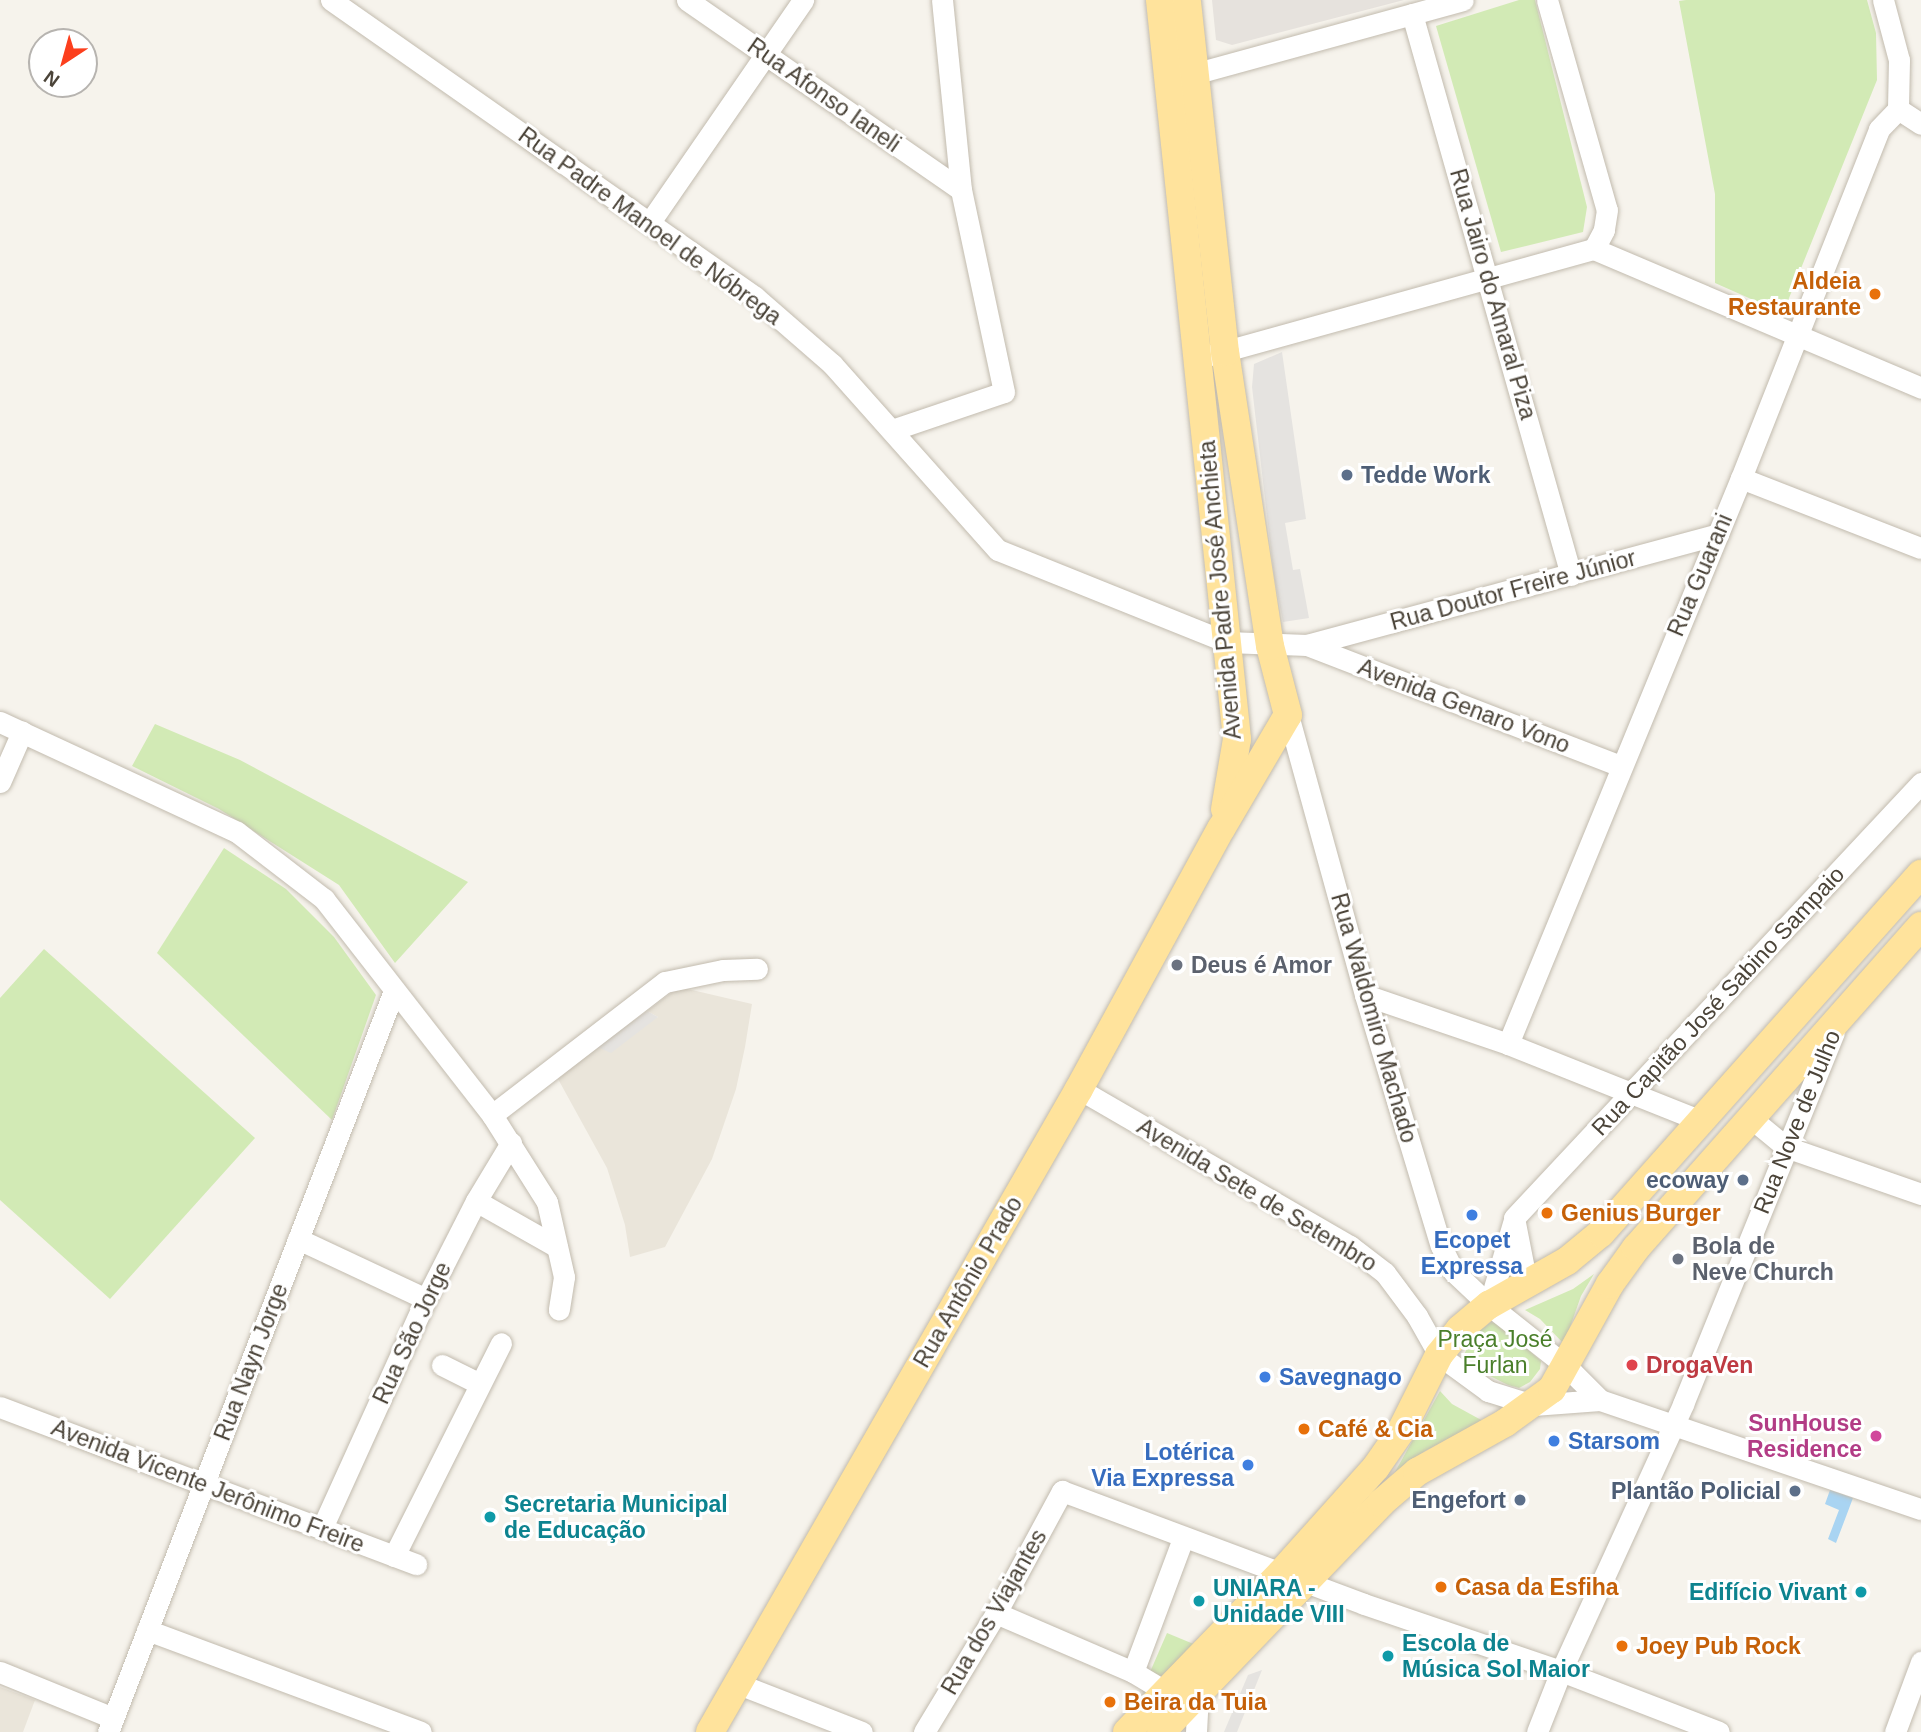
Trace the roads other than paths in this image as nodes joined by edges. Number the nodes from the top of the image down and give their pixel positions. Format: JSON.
{"nodes":[{"id":1,"x":331,"y":0,"type":"edge"},
{"id":2,"x":687,"y":0,"type":"edge"},
{"id":3,"x":803,"y":0,"type":"edge"},
{"id":4,"x":942,"y":0,"type":"edge"},
{"id":5,"x":1160,"y":0,"type":"edge"},
{"id":6,"x":1187,"y":0,"type":"edge"},
{"id":7,"x":1463,"y":0,"type":"edge"},
{"id":8,"x":1547,"y":0,"type":"edge"},
{"id":9,"x":1882,"y":0,"type":"edge"},
{"id":10,"x":1412,"y":14,"type":"junction"},
{"id":11,"x":765,"y":55,"type":"junction"},
{"id":12,"x":1195,"y":74,"type":"junction"},
{"id":13,"x":1168,"y":80,"type":"junction"},
{"id":14,"x":1898,"y":109,"type":"junction"},
{"id":15,"x":1921,"y":124,"type":"edge"},
{"id":16,"x":961,"y":190,"type":"junction"},
{"id":17,"x":650,"y":222,"type":"junction"},
{"id":18,"x":1594,"y":249,"type":"junction"},
{"id":19,"x":1489,"y":278,"type":"junction"},
{"id":20,"x":1796,"y":338,"type":"junction"},
{"id":21,"x":1226,"y":352,"type":"junction"},
{"id":22,"x":1198,"y":358,"type":"junction"},
{"id":23,"x":1921,"y":388,"type":"edge"},
{"id":24,"x":892,"y":430,"type":"junction"},
{"id":25,"x":1741,"y":478,"type":"junction"},
{"id":26,"x":1718,"y":534,"type":"junction"},
{"id":27,"x":1921,"y":548,"type":"edge"},
{"id":28,"x":1571,"y":575,"type":"junction"},
{"id":29,"x":1227,"y":642,"type":"junction"},
{"id":30,"x":1307,"y":645,"type":"junction"},
{"id":31,"x":1270,"y":646,"type":"junction"},
{"id":32,"x":1289,"y":715,"type":"junction"},
{"id":33,"x":0,"y":722,"type":"edge"},
{"id":34,"x":22,"y":732,"type":"junction"},
{"id":35,"x":1620,"y":766,"type":"junction"},
{"id":36,"x":0,"y":782,"type":"edge"},
{"id":37,"x":1921,"y":783,"type":"edge"},
{"id":38,"x":1221,"y":829,"type":"junction"},
{"id":39,"x":1921,"y":874,"type":"edge"},
{"id":40,"x":1921,"y":926,"type":"edge"},
{"id":41,"x":757,"y":969,"type":"dead end"},
{"id":42,"x":394,"y":991,"type":"junction"},
{"id":43,"x":1366,"y":995,"type":"junction"},
{"id":44,"x":1841,"y":1014,"type":"junction"},
{"id":45,"x":1508,"y":1044,"type":"junction"},
{"id":46,"x":1744,"y":1071,"type":"junction"},
{"id":47,"x":1079,"y":1089,"type":"junction"},
{"id":48,"x":1632,"y":1092,"type":"junction"},
{"id":49,"x":492,"y":1115,"type":"junction"},
{"id":50,"x":1752,"y":1119,"type":"junction"},
{"id":51,"x":1699,"y":1120,"type":"junction"},
{"id":52,"x":511,"y":1143,"type":"junction"},
{"id":53,"x":1786,"y":1147,"type":"junction"},
{"id":54,"x":1921,"y":1194,"type":"edge"},
{"id":55,"x":476,"y":1201,"type":"junction"},
{"id":56,"x":1514,"y":1218,"type":"junction"},
{"id":57,"x":298,"y":1239,"type":"junction"},
{"id":58,"x":557,"y":1247,"type":"junction"},
{"id":59,"x":1527,"y":1284,"type":"junction"},
{"id":60,"x":426,"y":1299,"type":"junction"},
{"id":61,"x":1489,"y":1305,"type":"junction"},
{"id":62,"x":559,"y":1310,"type":"dead end"},
{"id":63,"x":501,"y":1343,"type":"dead end"},
{"id":64,"x":1439,"y":1355,"type":"junction"},
{"id":65,"x":442,"y":1365,"type":"dead end"},
{"id":66,"x":1566,"y":1366,"type":"junction"},
{"id":67,"x":480,"y":1384,"type":"junction"},
{"id":68,"x":1600,"y":1400,"type":"junction"},
{"id":69,"x":1533,"y":1405,"type":"junction"},
{"id":70,"x":0,"y":1407,"type":"edge"},
{"id":71,"x":1673,"y":1425,"type":"junction"},
{"id":72,"x":204,"y":1484,"type":"junction"},
{"id":73,"x":1921,"y":1509,"type":"edge"},
{"id":74,"x":322,"y":1528,"type":"junction"},
{"id":75,"x":1182,"y":1538,"type":"junction"},
{"id":76,"x":394,"y":1556,"type":"junction"},
{"id":77,"x":416,"y":1564,"type":"dead end"},
{"id":78,"x":1293,"y":1577,"type":"junction"},
{"id":79,"x":996,"y":1613,"type":"junction"},
{"id":80,"x":147,"y":1630,"type":"junction"},
{"id":81,"x":1921,"y":1662,"type":"edge"},
{"id":82,"x":1561,"y":1671,"type":"junction"},
{"id":83,"x":0,"y":1672,"type":"edge"},
{"id":84,"x":1133,"y":1672,"type":"junction"},
{"id":85,"x":736,"y":1683,"type":"junction"},
{"id":86,"x":1166,"y":1692,"type":"junction"},
{"id":87,"x":1198,"y":1693,"type":"junction"},
{"id":88,"x":110,"y":1725,"type":"edge"},
{"id":89,"x":414,"y":1731,"type":"edge"},
{"id":90,"x":710,"y":1732,"type":"edge"},
{"id":91,"x":862,"y":1732,"type":"edge"},
{"id":92,"x":924,"y":1732,"type":"edge"},
{"id":93,"x":1127,"y":1732,"type":"edge"},
{"id":94,"x":1161,"y":1732,"type":"edge"},
{"id":95,"x":1196,"y":1732,"type":"edge"},
{"id":96,"x":1537,"y":1732,"type":"edge"},
{"id":97,"x":1719,"y":1732,"type":"edge"},
{"id":98,"x":1895,"y":1732,"type":"edge"}],
"edges":[{"from":1,"to":17,"type":"street","name":"Rua Padre Manoel de Nóbrega"},
{"from":2,"to":11,"type":"street","name":"Rua Afonso Ianeli"},
{"from":3,"to":11,"type":"street"},
{"from":4,"to":16,"type":"street"},
{"from":5,"to":13,"type":"main road","name":"Avenida Padre José Anchieta"},
{"from":6,"to":12,"type":"main road","name":"Avenida Padre José Anchieta"},
{"from":7,"to":10,"type":"street"},
{"from":8,"to":18,"type":"street"},
{"from":9,"to":14,"type":"street"},
{"from":10,"to":12,"type":"street"},
{"from":10,"to":19,"type":"street","name":"Rua Jairo do Amaral Piza"},
{"from":11,"to":16,"type":"street","name":"Rua Afonso Ianeli"},
{"from":11,"to":17,"type":"street"},
{"from":12,"to":13,"type":"street"},
{"from":12,"to":21,"type":"main road","name":"Avenida Padre José Anchieta"},
{"from":13,"to":22,"type":"main road","name":"Avenida Padre José Anchieta"},
{"from":14,"to":15,"type":"street"},
{"from":14,"to":20,"type":"street","name":"Rua Guarani"},
{"from":16,"to":24,"type":"street"},
{"from":17,"to":24,"type":"street","name":"Rua Padre Manoel de Nóbrega"},
{"from":18,"to":19,"type":"street"},
{"from":18,"to":20,"type":"street"},
{"from":19,"to":21,"type":"street"},
{"from":19,"to":28,"type":"street","name":"Rua Jairo do Amaral Piza"},
{"from":20,"to":23,"type":"street"},
{"from":20,"to":25,"type":"street","name":"Rua Guarani"},
{"from":21,"to":22,"type":"street"},
{"from":21,"to":31,"type":"main road","name":"Avenida Padre José Anchieta"},
{"from":22,"to":29,"type":"main road","name":"Avenida Padre José Anchieta"},
{"from":24,"to":29,"type":"street","name":"Rua Padre Manoel de Nóbrega"},
{"from":25,"to":26,"type":"street","name":"Rua Guarani"},
{"from":25,"to":27,"type":"street"},
{"from":26,"to":28,"type":"street","name":"Rua Doutor Freire Júnior"},
{"from":26,"to":35,"type":"street","name":"Rua Guarani"},
{"from":28,"to":30,"type":"street","name":"Rua Doutor Freire Júnior"},
{"from":29,"to":31,"type":"street","name":"Rua Padre Manoel de Nóbrega"},
{"from":29,"to":38,"type":"main road","name":"Avenida Padre José Anchieta"},
{"from":30,"to":31,"type":"street","name":"Rua Padre Manoel de Nóbrega"},
{"from":30,"to":35,"type":"street","name":"Avenida Genaro Vono"},
{"from":31,"to":32,"type":"main road","name":"Avenida Padre José Anchieta"},
{"from":32,"to":38,"type":"main road","name":"Avenida Padre José Anchieta"},
{"from":32,"to":43,"type":"street","name":"Rua Waldomiro Machado"},
{"from":33,"to":34,"type":"street"},
{"from":34,"to":36,"type":"street"},
{"from":34,"to":42,"type":"street"},
{"from":35,"to":45,"type":"street","name":"Rua Guarani"},
{"from":37,"to":48,"type":"street","name":"Rua Capitão José Sabino Sampaio"},
{"from":38,"to":47,"type":"main road","name":"Rua Antônio Prado"},
{"from":39,"to":46,"type":"main road"},
{"from":40,"to":44,"type":"main road"},
{"from":41,"to":49,"type":"street"},
{"from":42,"to":49,"type":"street"},
{"from":42,"to":57,"type":"street","name":"Rua Nayn Jorge"},
{"from":43,"to":45,"type":"street"},
{"from":43,"to":61,"type":"street","name":"Rua Waldomiro Machado"},
{"from":44,"to":50,"type":"main road"},
{"from":44,"to":53,"type":"street","name":"Rua Nove de Julho"},
{"from":45,"to":48,"type":"street"},
{"from":46,"to":50,"type":"main road"},
{"from":46,"to":51,"type":"main road"},
{"from":47,"to":64,"type":"street","name":"Avenida Sete de Setembro"},
{"from":47,"to":85,"type":"main road","name":"Rua Antônio Prado"},
{"from":48,"to":51,"type":"street"},
{"from":48,"to":56,"type":"street","name":"Rua Capitão José Sabino Sampaio"},
{"from":49,"to":52,"type":"street"},
{"from":50,"to":53,"type":"street"},
{"from":50,"to":66,"type":"main road"},
{"from":51,"to":59,"type":"main road"},
{"from":52,"to":55,"type":"street","name":"Rua São Jorge"},
{"from":52,"to":58,"type":"street"},
{"from":53,"to":54,"type":"street"},
{"from":53,"to":71,"type":"street","name":"Rua Nove de Julho"},
{"from":55,"to":58,"type":"street"},
{"from":55,"to":60,"type":"street","name":"Rua São Jorge"},
{"from":56,"to":59,"type":"street"},
{"from":56,"to":61,"type":"street","name":"Rua Capitão José Sabino Sampaio"},
{"from":57,"to":60,"type":"street"},
{"from":57,"to":72,"type":"street","name":"Rua Nayn Jorge"},
{"from":58,"to":62,"type":"street"},
{"from":59,"to":61,"type":"main road"},
{"from":60,"to":74,"type":"street","name":"Rua São Jorge"},
{"from":61,"to":64,"type":"main road"},
{"from":61,"to":66,"type":"street","name":"Rua Waldomiro Machado"},
{"from":63,"to":67,"type":"street"},
{"from":64,"to":69,"type":"street"},
{"from":64,"to":78,"type":"main road"},
{"from":65,"to":67,"type":"street"},
{"from":66,"to":68,"type":"street"},
{"from":66,"to":69,"type":"main road"},
{"from":67,"to":76,"type":"street"},
{"from":68,"to":69,"type":"street"},
{"from":68,"to":71,"type":"street"},
{"from":69,"to":78,"type":"main road"},
{"from":70,"to":72,"type":"street","name":"Avenida Vicente Jerônimo Freire"},
{"from":71,"to":73,"type":"street"},
{"from":71,"to":82,"type":"street","name":"Rua Nove de Julho"},
{"from":72,"to":74,"type":"street","name":"Avenida Vicente Jerônimo Freire"},
{"from":72,"to":80,"type":"street","name":"Rua Nayn Jorge"},
{"from":74,"to":76,"type":"street","name":"Avenida Vicente Jerônimo Freire"},
{"from":75,"to":78,"type":"street"},
{"from":75,"to":79,"type":"street","name":"Rua dos Viajantes"},
{"from":75,"to":84,"type":"street"},
{"from":76,"to":77,"type":"street","name":"Avenida Vicente Jerônimo Freire"},
{"from":78,"to":82,"type":"street"},
{"from":78,"to":86,"type":"main road"},
{"from":78,"to":87,"type":"main road"},
{"from":79,"to":84,"type":"street"},
{"from":79,"to":92,"type":"street","name":"Rua dos Viajantes"},
{"from":80,"to":88,"type":"street","name":"Rua Nayn Jorge"},
{"from":80,"to":89,"type":"street"},
{"from":81,"to":98,"type":"street"},
{"from":82,"to":96,"type":"street","name":"Rua Nove de Julho"},
{"from":82,"to":97,"type":"street"},
{"from":83,"to":88,"type":"street"},
{"from":84,"to":86,"type":"street"},
{"from":85,"to":90,"type":"main road","name":"Rua Antônio Prado"},
{"from":85,"to":91,"type":"street"},
{"from":86,"to":93,"type":"main road"},
{"from":87,"to":94,"type":"main road"},
{"from":87,"to":95,"type":"street"}]}
